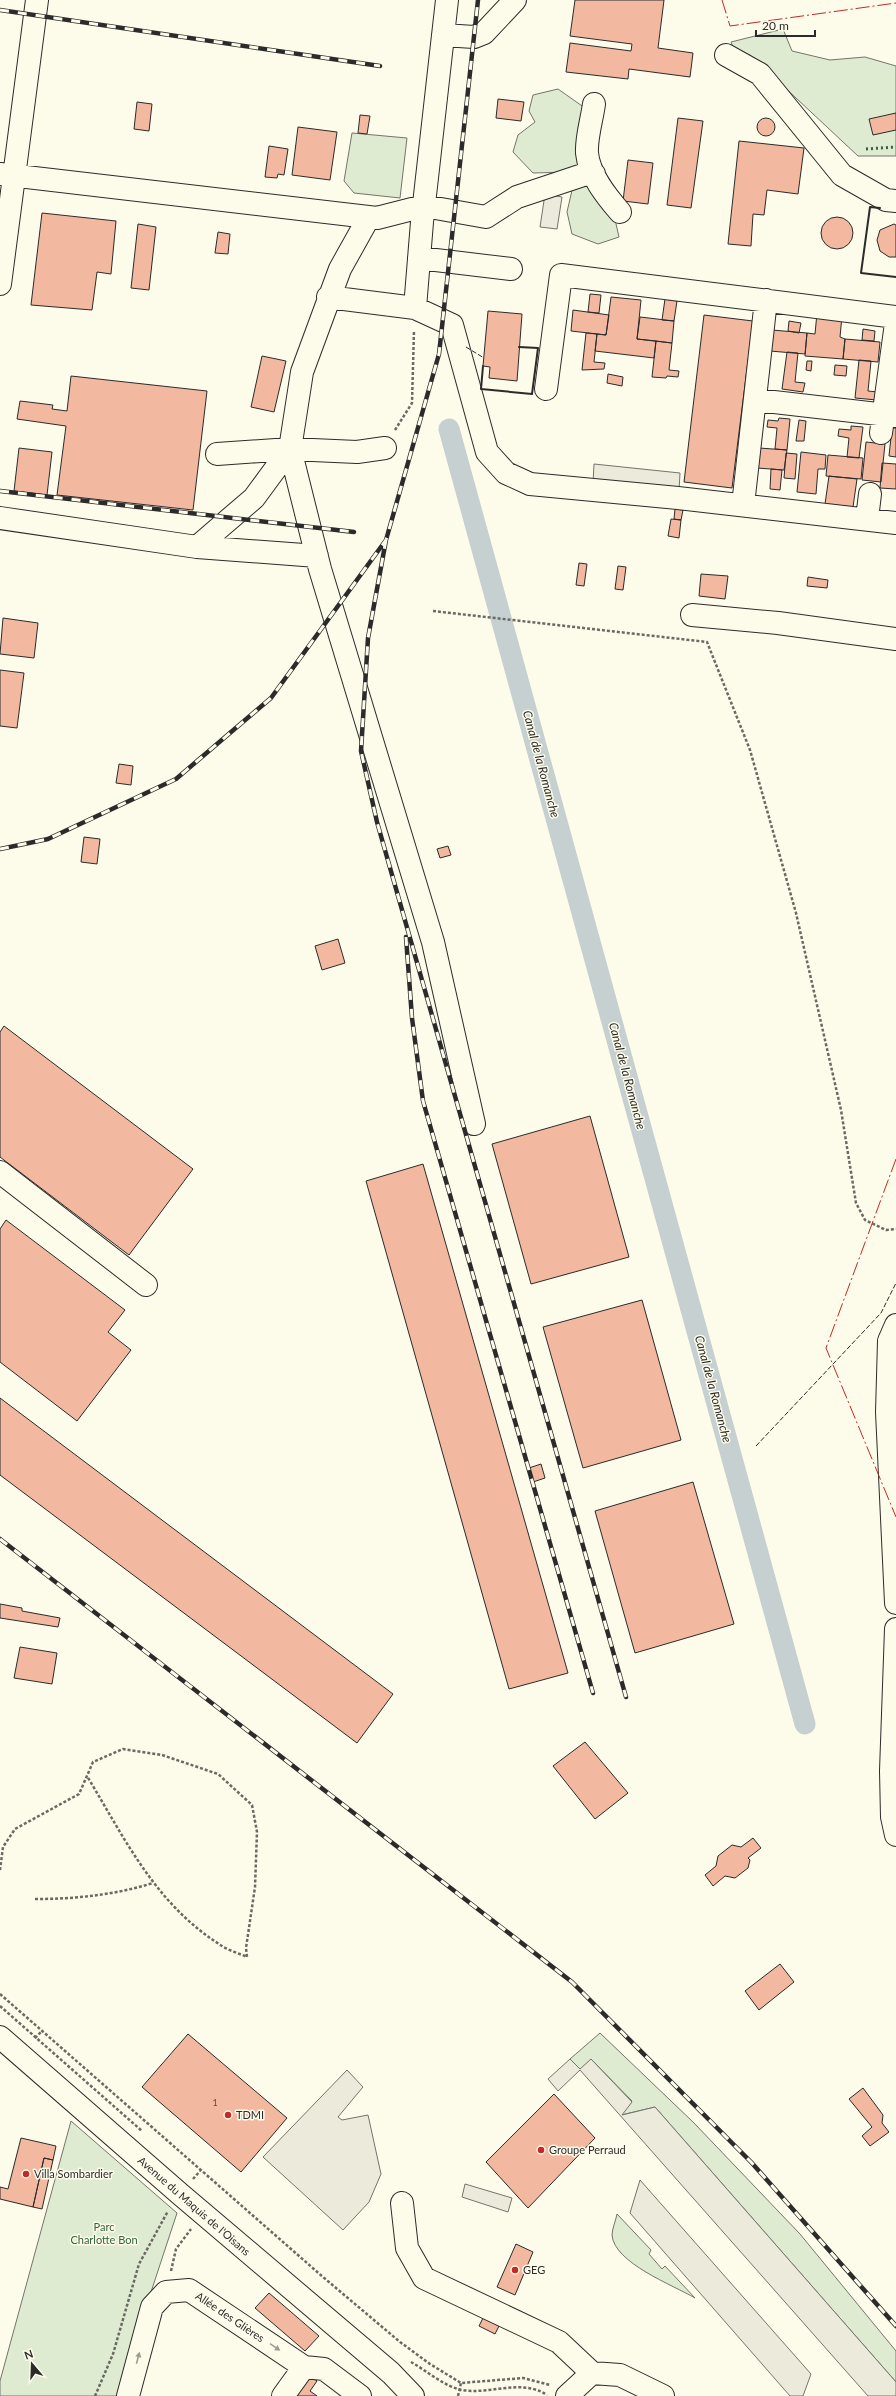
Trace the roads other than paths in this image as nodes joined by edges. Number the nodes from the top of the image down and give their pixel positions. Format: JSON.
{"nodes":[{"id":1,"x":37,"y":0,"type":"edge"},
{"id":2,"x":447,"y":0,"type":"edge"},
{"id":3,"x":515,"y":0,"type":"edge"},
{"id":4,"x":443,"y":35,"type":"junction"},
{"id":5,"x":726,"y":55,"type":"dead end"},
{"id":6,"x":594,"y":104,"type":"dead end"},
{"id":7,"x":594,"y":174,"type":"junction"},
{"id":8,"x":7,"y":175,"type":"edge"},
{"id":9,"x":896,"y":201,"type":"edge"},
{"id":10,"x":424,"y":206,"type":"junction"},
{"id":11,"x":620,"y":212,"type":"dead end"},
{"id":12,"x":369,"y":217,"type":"junction"},
{"id":13,"x":419,"y":258,"type":"junction"},
{"id":14,"x":511,"y":269,"type":"dead end"},
{"id":15,"x":0,"y":284,"type":"edge"},
{"id":16,"x":328,"y":297,"type":"junction"},
{"id":17,"x":766,"y":300,"type":"junction"},
{"id":18,"x":415,"y":308,"type":"junction"},
{"id":19,"x":896,"y":317,"type":"edge"},
{"id":20,"x":896,"y":323,"type":"edge"},
{"id":21,"x":546,"y":389,"type":"dead end"},
{"id":22,"x":756,"y":400,"type":"junction"},
{"id":23,"x":887,"y":421,"type":"edge"},
{"id":24,"x":385,"y":448,"type":"road end"},
{"id":25,"x":290,"y":449,"type":"junction"},
{"id":26,"x":218,"y":454,"type":"dead end"},
{"id":27,"x":870,"y":494,"type":"dead end"},
{"id":28,"x":743,"y":505,"type":"junction"},
{"id":29,"x":0,"y":518,"type":"edge"},
{"id":30,"x":867,"y":519,"type":"junction"},
{"id":31,"x":896,"y":523,"type":"edge"},
{"id":32,"x":197,"y":547,"type":"junction"},
{"id":33,"x":316,"y":556,"type":"junction"},
{"id":34,"x":692,"y":615,"type":"dead end"},
{"id":35,"x":896,"y":639,"type":"edge"},
{"id":36,"x":474,"y":1124,"type":"dead end"},
{"id":37,"x":0,"y":1172,"type":"edge"},
{"id":38,"x":146,"y":1285,"type":"dead end"},
{"id":39,"x":896,"y":1325,"type":"edge"},
{"id":40,"x":896,"y":1603,"type":"edge"},
{"id":41,"x":896,"y":1629,"type":"edge"},
{"id":42,"x":896,"y":1835,"type":"edge"},
{"id":43,"x":0,"y":2037,"type":"edge"},
{"id":44,"x":402,"y":2203,"type":"dead end"},
{"id":45,"x":304,"y":2367,"type":"junction"},
{"id":46,"x":390,"y":2373,"type":"junction"},
{"id":47,"x":592,"y":2373,"type":"junction"},
{"id":48,"x":560,"y":2392,"type":"edge"},
{"id":49,"x":128,"y":2396,"type":"edge"},
{"id":50,"x":283,"y":2396,"type":"edge"},
{"id":51,"x":360,"y":2396,"type":"edge"},
{"id":52,"x":413,"y":2396,"type":"edge"},
{"id":53,"x":429,"y":2396,"type":"edge"},
{"id":54,"x":581,"y":2396,"type":"edge"},
{"id":55,"x":663,"y":2396,"type":"edge"}],
"edges":[{"from":1,"to":8,"type":"street"},
{"from":2,"to":4,"type":"street"},
{"from":3,"to":4,"type":"street"},
{"from":4,"to":10,"type":"street"},
{"from":5,"to":9,"type":"street"},
{"from":6,"to":7,"type":"street"},
{"from":7,"to":10,"type":"street"},
{"from":7,"to":11,"type":"street"},
{"from":8,"to":12,"type":"street"},
{"from":8,"to":15,"type":"street"},
{"from":10,"to":12,"type":"street"},
{"from":10,"to":13,"type":"street"},
{"from":12,"to":16,"type":"street"},
{"from":13,"to":14,"type":"street"},
{"from":13,"to":18,"type":"street"},
{"from":16,"to":18,"type":"street"},
{"from":16,"to":25,"type":"street"},
{"from":17,"to":19,"type":"street"},
{"from":17,"to":21,"type":"street"},
{"from":17,"to":22,"type":"street"},
{"from":18,"to":28,"type":"street"},
{"from":20,"to":23,"type":"street"},
{"from":22,"to":23,"type":"street"},
{"from":22,"to":28,"type":"street"},
{"from":24,"to":25,"type":"street"},
{"from":25,"to":26,"type":"street"},
{"from":25,"to":32,"type":"street"},
{"from":25,"to":33,"type":"street"},
{"from":27,"to":30,"type":"street"},
{"from":28,"to":30,"type":"street"},
{"from":29,"to":32,"type":"street"},
{"from":30,"to":31,"type":"street"},
{"from":32,"to":33,"type":"street"},
{"from":33,"to":36,"type":"street"},
{"from":34,"to":35,"type":"street"},
{"from":37,"to":38,"type":"street"},
{"from":39,"to":40,"type":"street"},
{"from":41,"to":42,"type":"street"},
{"from":43,"to":46,"type":"street","name":"Avenue du Maquis de l'Oisans"},
{"from":44,"to":47,"type":"street"},
{"from":49,"to":45,"type":"street","name":"Allée des Glières","one_way":true},
{"from":45,"to":50,"type":"street"},
{"from":45,"to":51,"type":"street"},
{"from":46,"to":52,"type":"street","name":"Avenue du Maquis de l'Oisans"},
{"from":46,"to":53,"type":"street","name":"Avenue du Maquis de l'Oisans"},
{"from":47,"to":48,"type":"street"},
{"from":47,"to":54,"type":"street"},
{"from":47,"to":55,"type":"street"}]}
